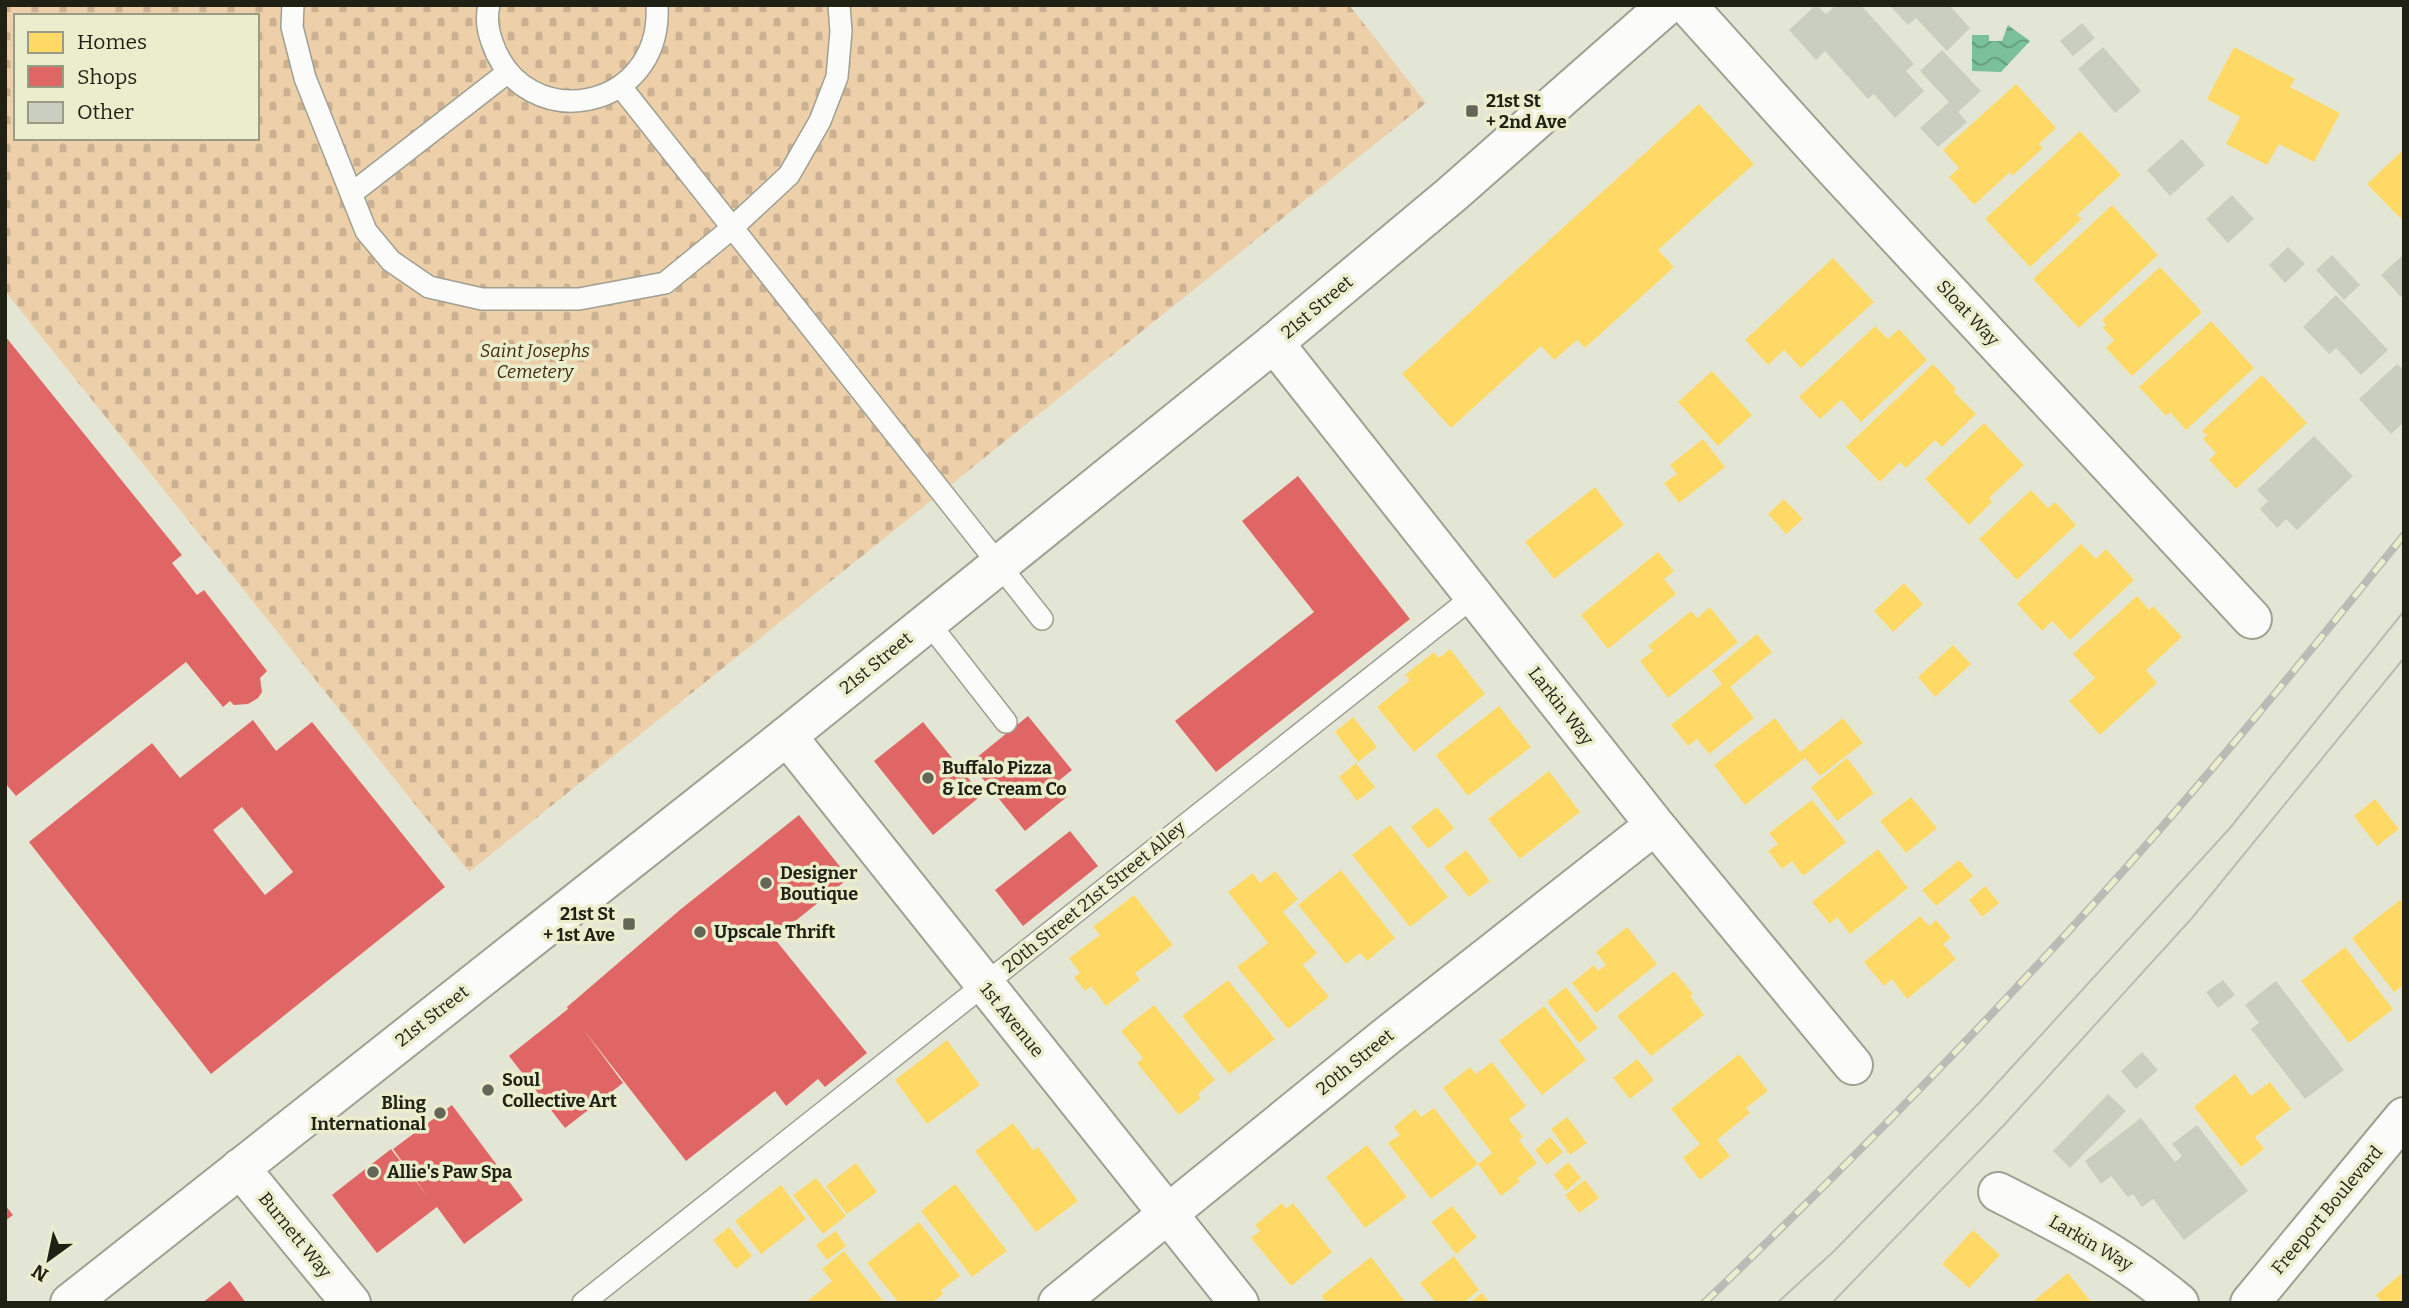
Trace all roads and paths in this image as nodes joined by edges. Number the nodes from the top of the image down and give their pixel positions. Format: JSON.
{"nodes":[{"id":1,"x":293,"y":5,"type":"edge"},
{"id":2,"x":489,"y":5,"type":"edge"},
{"id":3,"x":657,"y":5,"type":"edge"},
{"id":4,"x":839,"y":5,"type":"edge"},
{"id":5,"x":1687,"y":5,"type":"edge"},
{"id":6,"x":1647,"y":11,"type":"edge"},
{"id":7,"x":508,"y":72,"type":"junction"},
{"id":8,"x":621,"y":87,"type":"junction"},
{"id":9,"x":351,"y":194,"type":"junction"},
{"id":10,"x":732,"y":229,"type":"junction"},
{"id":11,"x":1274,"y":343,"type":"junction"},
{"id":12,"x":1000,"y":565,"type":"junction"},
{"id":13,"x":1474,"y":596,"type":"junction"},
{"id":14,"x":1042,"y":619,"type":"dead end"},
{"id":15,"x":2252,"y":619,"type":"dead end"},
{"id":16,"x":928,"y":622,"type":"junction"},
{"id":17,"x":1006,"y":722,"type":"dead end"},
{"id":18,"x":787,"y":736,"type":"junction"},
{"id":19,"x":1655,"y":825,"type":"junction"},
{"id":20,"x":985,"y":985,"type":"junction"},
{"id":21,"x":1853,"y":1065,"type":"dead end"},
{"id":22,"x":2404,"y":1117,"type":"edge"},
{"id":23,"x":240,"y":1168,"type":"junction"},
{"id":24,"x":1997,"y":1192,"type":"dead end"},
{"id":25,"x":1169,"y":1214,"type":"junction"},
{"id":26,"x":71,"y":1302,"type":"edge"},
{"id":27,"x":351,"y":1303,"type":"edge"},
{"id":28,"x":583,"y":1303,"type":"edge"},
{"id":29,"x":1058,"y":1303,"type":"edge"},
{"id":30,"x":1240,"y":1303,"type":"edge"},
{"id":31,"x":2179,"y":1303,"type":"edge"},
{"id":32,"x":2250,"y":1303,"type":"edge"}],
"edges":[{"from":1,"to":9,"type":"lane"},
{"from":2,"to":7,"type":"lane"},
{"from":3,"to":8,"type":"lane"},
{"from":4,"to":10,"type":"lane"},
{"from":5,"to":15,"type":"street","name":"Sloat Way"},
{"from":6,"to":11,"type":"street","name":"21st Street"},
{"from":7,"to":8,"type":"lane"},
{"from":7,"to":9,"type":"lane"},
{"from":8,"to":10,"type":"lane"},
{"from":9,"to":10,"type":"lane"},
{"from":10,"to":12,"type":"lane"},
{"from":11,"to":12,"type":"street","name":"21st Street"},
{"from":11,"to":13,"type":"street","name":"Larkin Way"},
{"from":12,"to":14,"type":"lane"},
{"from":12,"to":16,"type":"street","name":"21st Street"},
{"from":13,"to":19,"type":"street","name":"Larkin Way"},
{"from":13,"to":20,"type":"lane","name":"20th Street 21st Street Alley"},
{"from":16,"to":17,"type":"lane"},
{"from":16,"to":18,"type":"street","name":"21st Street"},
{"from":18,"to":20,"type":"street","name":"1st Avenue"},
{"from":18,"to":23,"type":"street","name":"21st Street"},
{"from":19,"to":21,"type":"street","name":"Larkin Way"},
{"from":19,"to":25,"type":"street","name":"20th Street"},
{"from":20,"to":25,"type":"street","name":"1st Avenue"},
{"from":20,"to":28,"type":"lane","name":"20th Street 21st Street Alley"},
{"from":22,"to":32,"type":"street","name":"Freeport Boulevard"},
{"from":23,"to":26,"type":"street","name":"21st Street"},
{"from":23,"to":27,"type":"street","name":"Burnett Way"},
{"from":24,"to":31,"type":"street","name":"Larkin Way"},
{"from":25,"to":29,"type":"street","name":"20th Street"},
{"from":25,"to":30,"type":"street","name":"1st Avenue"}]}
